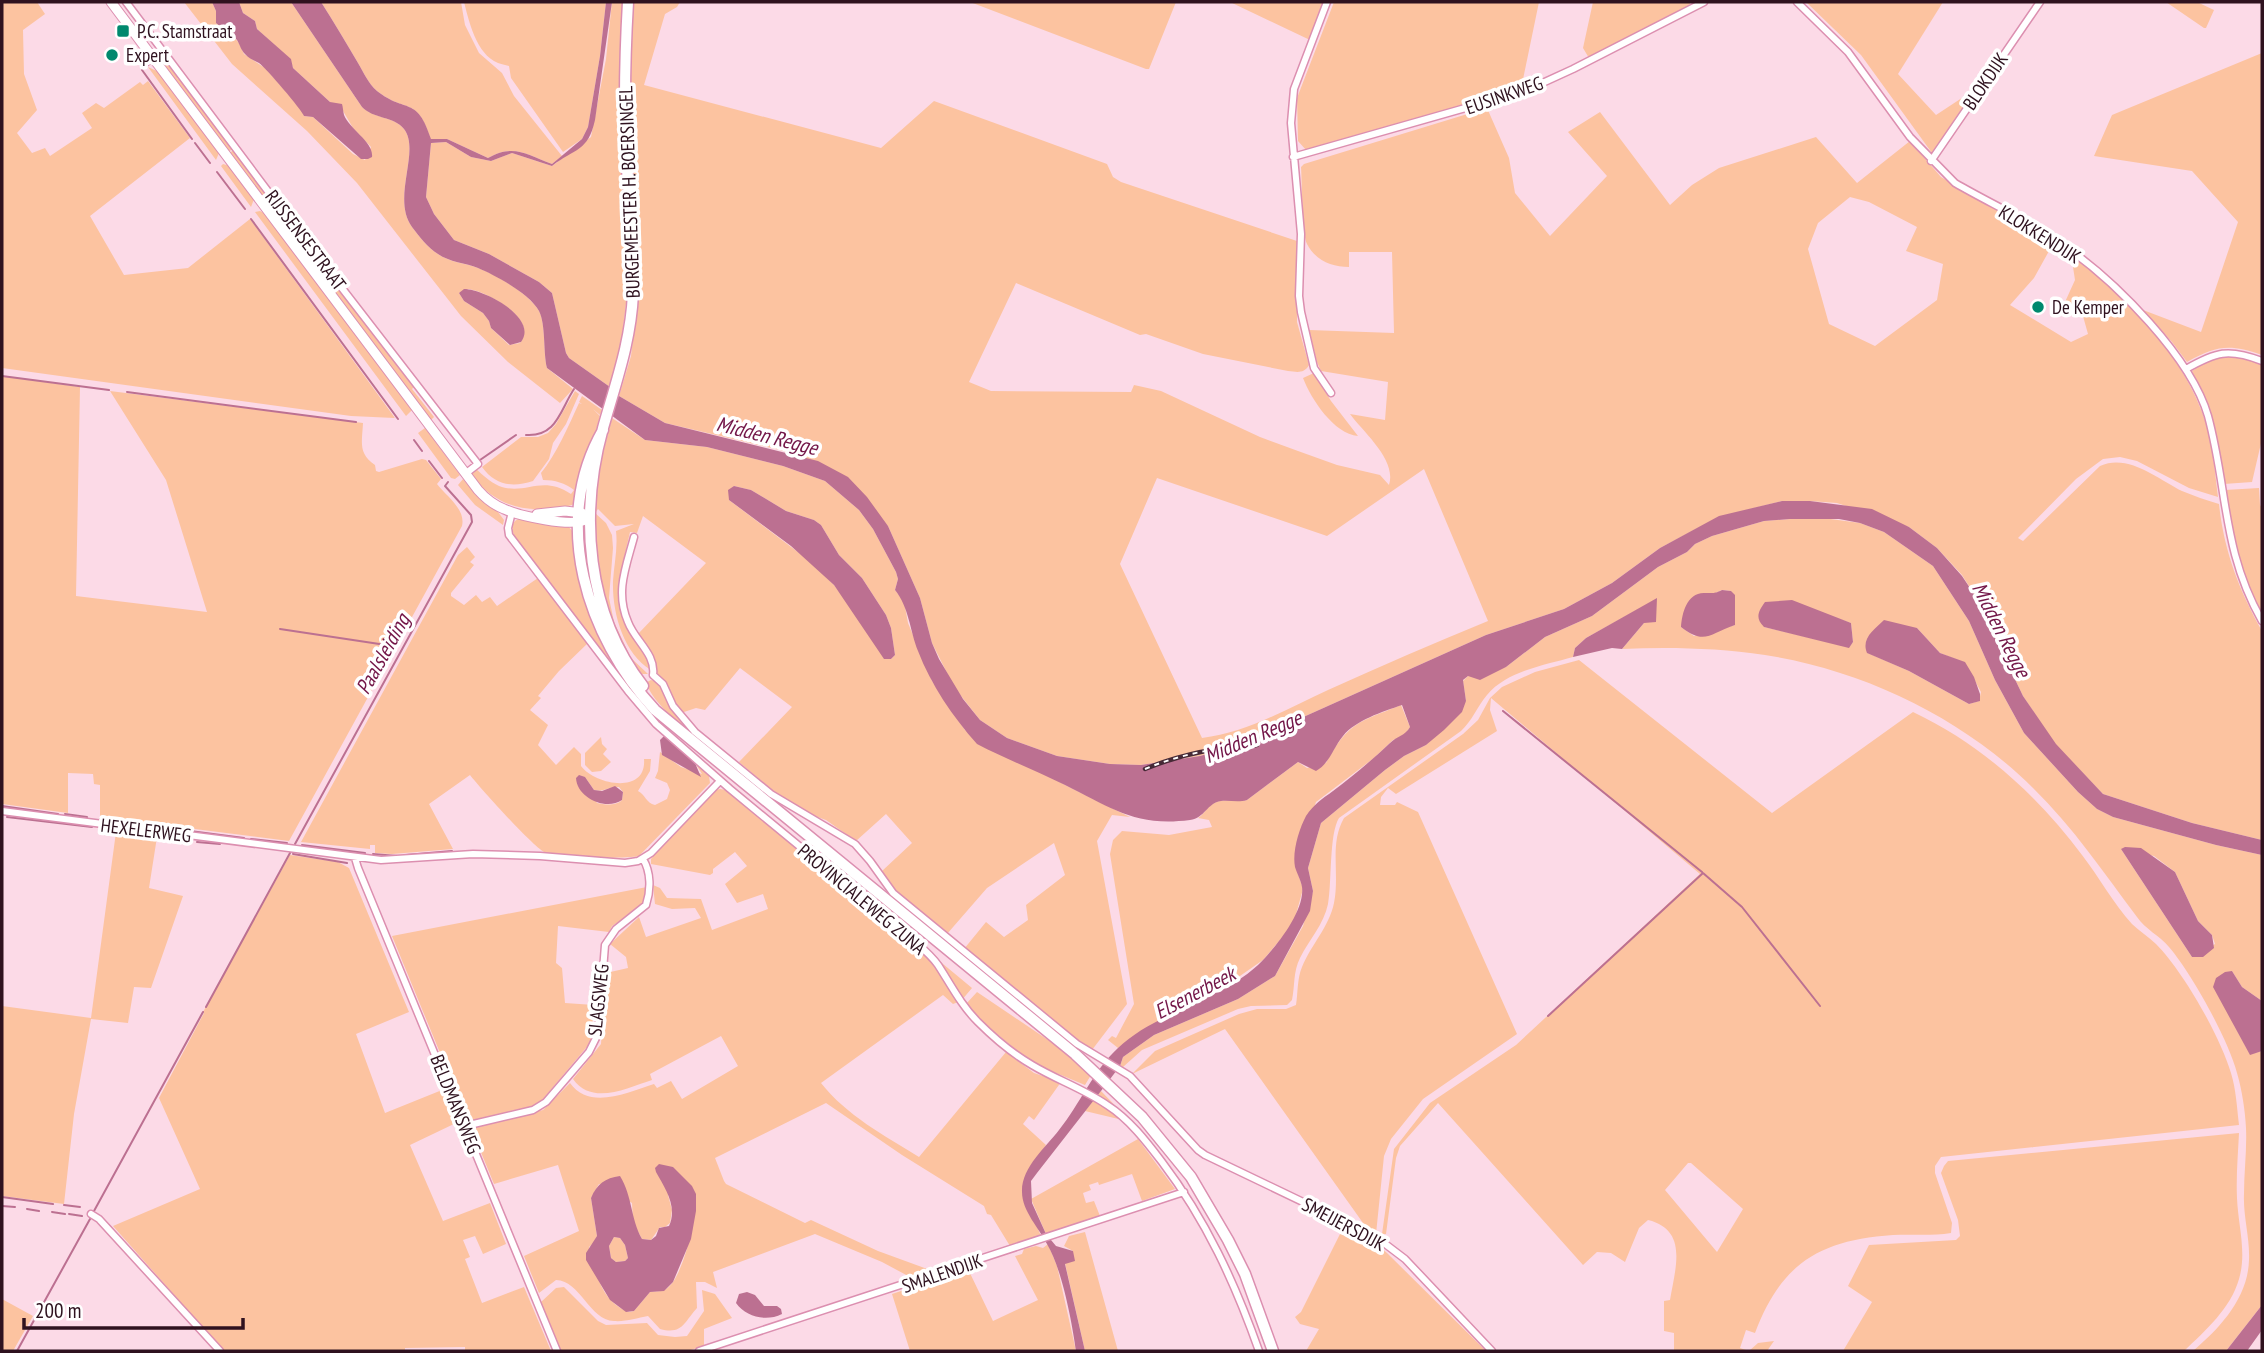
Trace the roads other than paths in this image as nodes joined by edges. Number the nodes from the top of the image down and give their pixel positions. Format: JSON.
{"nodes":[{"id":1,"x":111,"y":2,"type":"edge"},
{"id":2,"x":126,"y":2,"type":"edge"},
{"id":3,"x":628,"y":2,"type":"edge"},
{"id":4,"x":1327,"y":2,"type":"edge"},
{"id":5,"x":1704,"y":2,"type":"edge"},
{"id":6,"x":1797,"y":2,"type":"edge"},
{"id":7,"x":2040,"y":2,"type":"edge"},
{"id":8,"x":153,"y":57,"type":"junction"},
{"id":9,"x":144,"y":64,"type":"dead end"},
{"id":10,"x":1293,"y":157,"type":"junction"},
{"id":11,"x":1931,"y":161,"type":"junction"},
{"id":12,"x":2262,"y":361,"type":"edge"},
{"id":13,"x":2186,"y":369,"type":"junction"},
{"id":14,"x":1331,"y":393,"type":"dead end"},
{"id":15,"x":465,"y":474,"type":"junction"},
{"id":16,"x":512,"y":512,"type":"junction"},
{"id":17,"x":583,"y":517,"type":"junction"},
{"id":18,"x":634,"y":537,"type":"dead end"},
{"id":19,"x":2262,"y":621,"type":"edge"},
{"id":20,"x":653,"y":676,"type":"junction"},
{"id":21,"x":637,"y":684,"type":"junction"},
{"id":22,"x":720,"y":781,"type":"junction"},
{"id":23,"x":2,"y":811,"type":"edge"},
{"id":24,"x":355,"y":858,"type":"junction"},
{"id":25,"x":643,"y":859,"type":"junction"},
{"id":26,"x":465,"y":1126,"type":"junction"},
{"id":27,"x":1205,"y":1155,"type":"joint"},
{"id":28,"x":1184,"y":1192,"type":"junction"},
{"id":29,"x":91,"y":1214,"type":"dead end"},
{"id":30,"x":220,"y":1351,"type":"edge"},
{"id":31,"x":556,"y":1351,"type":"edge"},
{"id":32,"x":699,"y":1351,"type":"edge"},
{"id":33,"x":1259,"y":1351,"type":"edge"},
{"id":34,"x":1273,"y":1351,"type":"edge"},
{"id":35,"x":1492,"y":1351,"type":"edge"}],
"edges":[{"from":1,"to":8,"type":"main road","name":"RIJSSENSESTRAAT"},
{"from":2,"to":15,"type":"street","name":"RIJSSENSESTRAAT"},
{"from":3,"to":17,"type":"main road","name":"BURGEMEESTER H. BOERSINGEL"},
{"from":4,"to":10,"type":"street"},
{"from":5,"to":10,"type":"street","name":"EUSINKWEG"},
{"from":6,"to":11,"type":"street","name":"KLOKKENDIJK"},
{"from":7,"to":11,"type":"street","name":"BLOKDIJK"},
{"from":8,"to":9,"type":"street"},
{"from":8,"to":15,"type":"main road","name":"RIJSSENSESTRAAT"},
{"from":10,"to":14,"type":"street"},
{"from":11,"to":13,"type":"street","name":"KLOKKENDIJK"},
{"from":12,"to":13,"type":"street"},
{"from":13,"to":19,"type":"street","name":"KLOKKENDIJK"},
{"from":15,"to":16,"type":"main road","name":"RIJSSENSESTRAAT"},
{"from":16,"to":17,"type":"main road","name":"RIJSSENSESTRAAT"},
{"from":16,"to":22,"type":"street","name":"PROVINCIALEWEG ZUNA"},
{"from":17,"to":21,"type":"main road","name":"PROVINCIALEWEG ZUNA"},
{"from":18,"to":20,"type":"street","name":"PROVINCIALEWEG ZUNA"},
{"from":20,"to":21,"type":"street"},
{"from":20,"to":27,"type":"street","name":"PROVINCIALEWEG ZUNA"},
{"from":21,"to":34,"type":"main road","name":"PROVINCIALEWEG ZUNA"},
{"from":22,"to":25,"type":"street"},
{"from":22,"to":28,"type":"street","name":"PROVINCIALEWEG ZUNA"},
{"from":23,"to":24,"type":"street","name":"HEXELERWEG"},
{"from":24,"to":25,"type":"street"},
{"from":24,"to":26,"type":"street","name":"BELDMANSWEG"},
{"from":25,"to":26,"type":"street","name":"SLAGSWEG"},
{"from":26,"to":31,"type":"street","name":"BELDMANSWEG"},
{"from":27,"to":35,"type":"street","name":"SMEIJERSDIJK"},
{"from":28,"to":32,"type":"street","name":"SMALENDIJK"},
{"from":28,"to":33,"type":"street","name":"PROVINCIALEWEG ZUNA"},
{"from":29,"to":30,"type":"street"}]}
